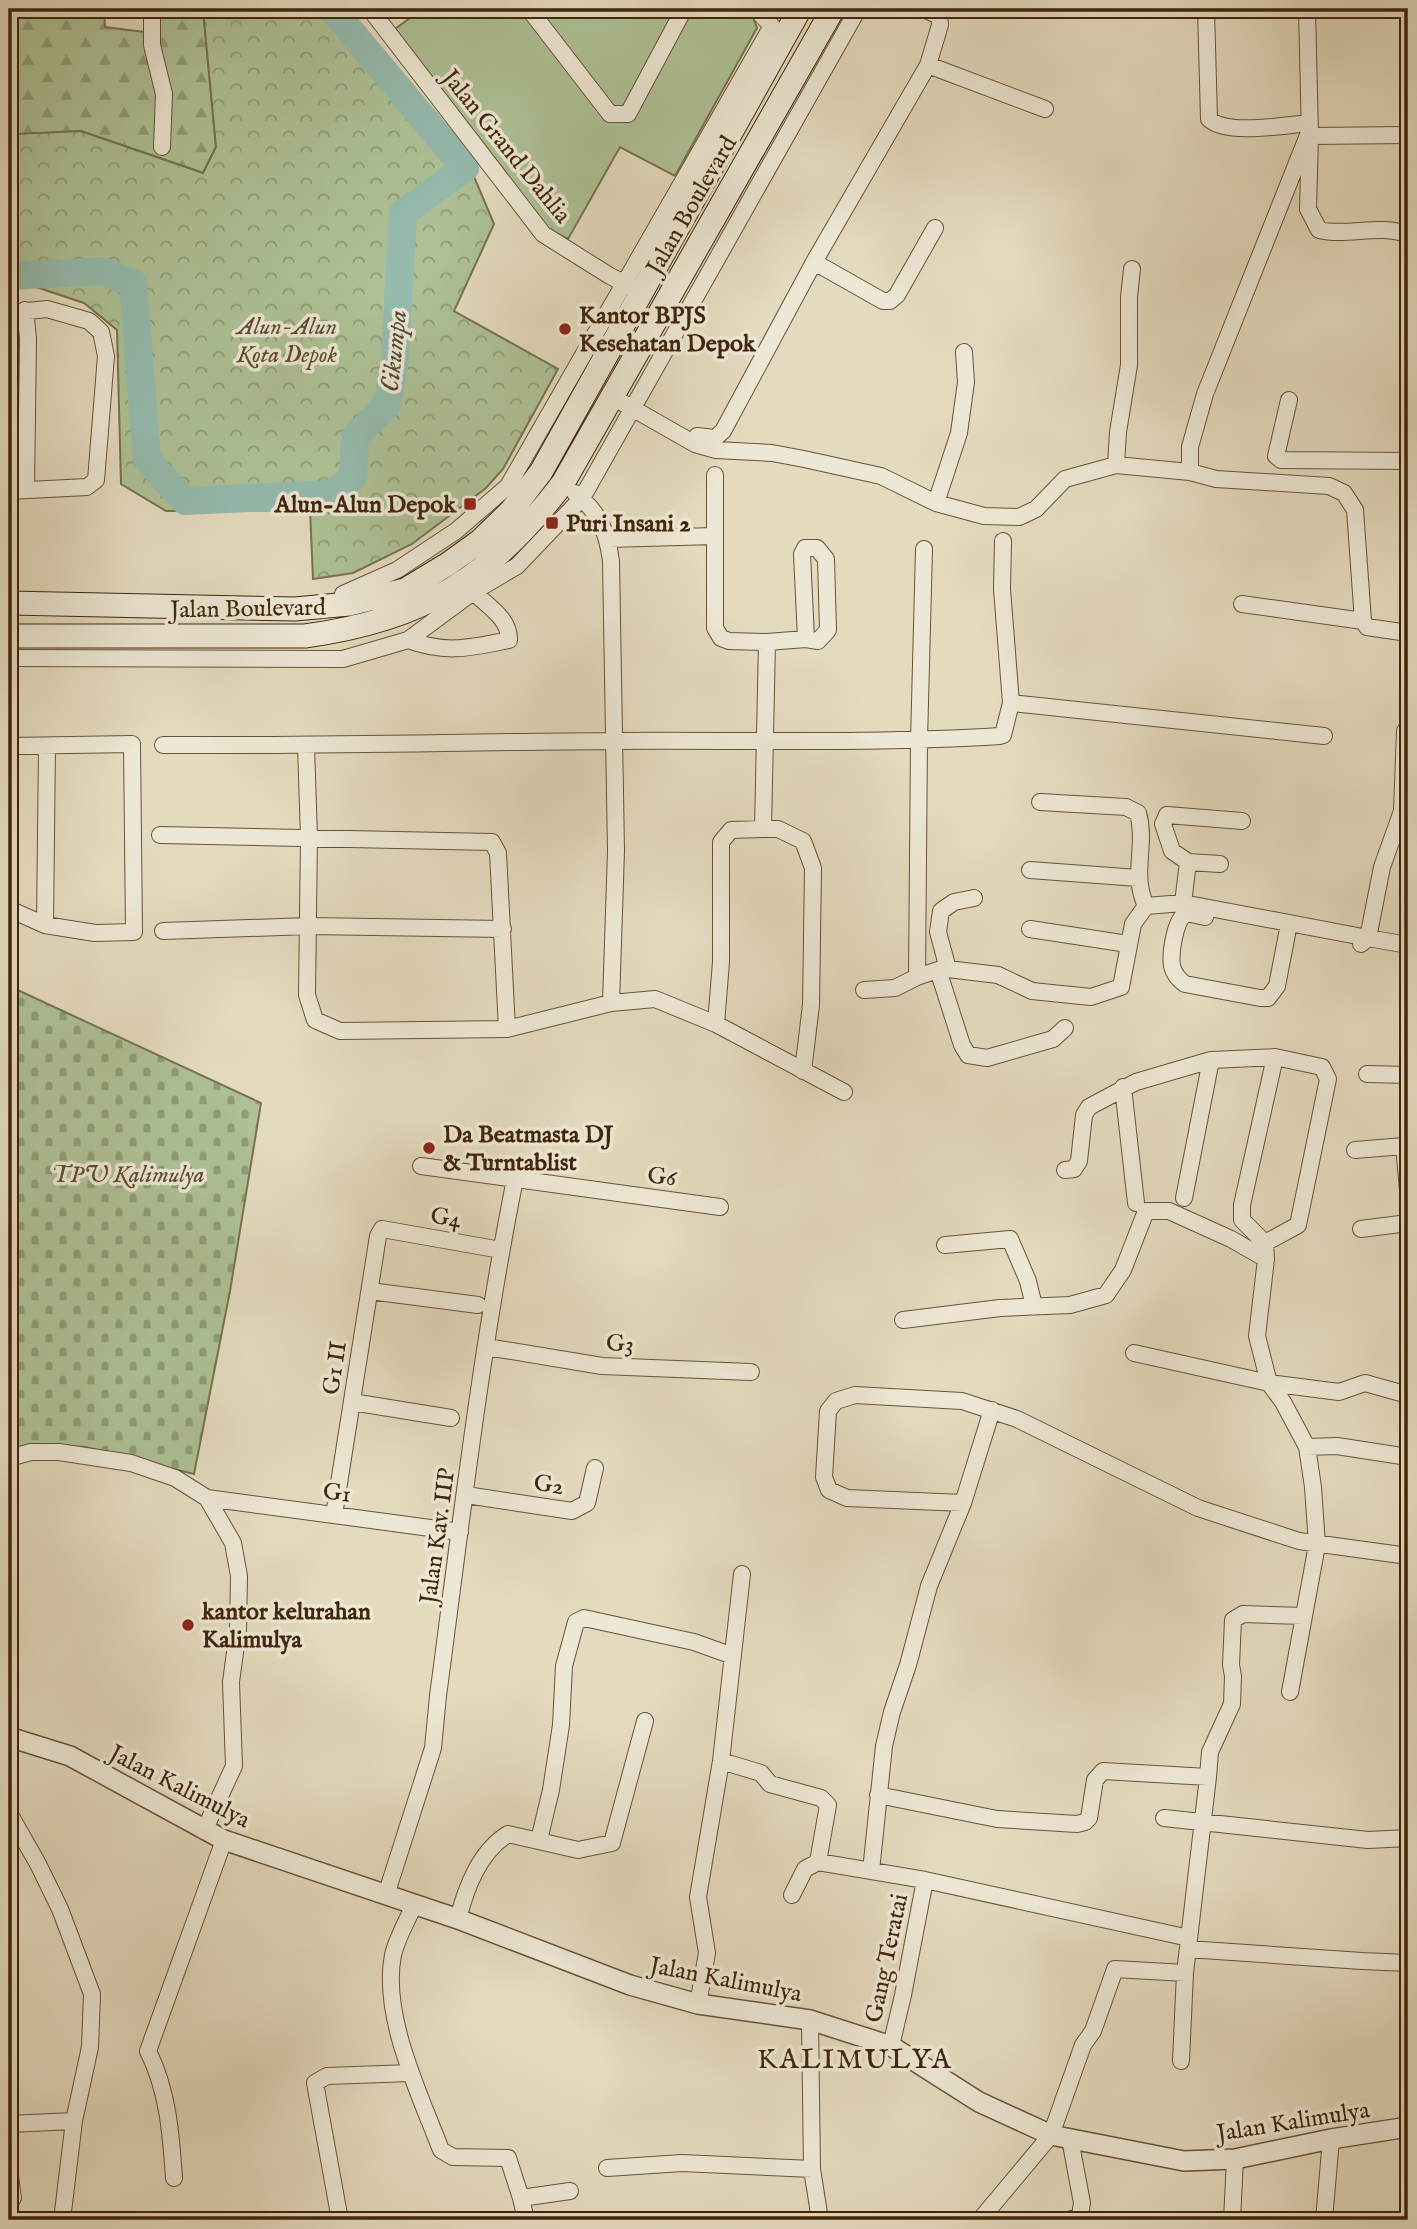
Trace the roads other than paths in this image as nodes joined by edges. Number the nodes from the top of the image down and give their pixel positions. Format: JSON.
{"nodes":[{"id":1,"x":152,"y":9,"type":"edge"},
{"id":2,"x":370,"y":9,"type":"edge"},
{"id":3,"x":529,"y":9,"type":"edge"},
{"id":4,"x":684,"y":9,"type":"edge"},
{"id":5,"x":756,"y":9,"type":"edge"},
{"id":6,"x":800,"y":9,"type":"edge"},
{"id":7,"x":833,"y":9,"type":"edge"},
{"id":8,"x":858,"y":9,"type":"edge"},
{"id":9,"x":925,"y":9,"type":"edge"},
{"id":10,"x":1206,"y":9,"type":"edge"},
{"id":11,"x":1307,"y":9,"type":"edge"},
{"id":12,"x":777,"y":32,"type":"junction"},
{"id":13,"x":928,"y":65,"type":"junction"},
{"id":14,"x":1045,"y":109,"type":"dead end"},
{"id":15,"x":1310,"y":130,"type":"junction"},
{"id":16,"x":1408,"y":135,"type":"edge"},
{"id":17,"x":162,"y":147,"type":"dead end"},
{"id":18,"x":935,"y":228,"type":"dead end"},
{"id":19,"x":1408,"y":235,"type":"edge"},
{"id":20,"x":814,"y":262,"type":"junction"},
{"id":21,"x":1132,"y":269,"type":"dead end"},
{"id":22,"x":634,"y":288,"type":"junction"},
{"id":23,"x":17,"y":311,"type":"edge"},
{"id":24,"x":964,"y":352,"type":"dead end"},
{"id":25,"x":612,"y":397,"type":"junction"},
{"id":26,"x":1289,"y":400,"type":"dead end"},
{"id":27,"x":635,"y":403,"type":"junction"},
{"id":28,"x":1408,"y":461,"type":"edge"},
{"id":29,"x":1116,"y":465,"type":"junction"},
{"id":30,"x":541,"y":472,"type":"junction"},
{"id":31,"x":1190,"y":472,"type":"junction"},
{"id":32,"x":715,"y":475,"type":"dead end"},
{"id":33,"x":563,"y":484,"type":"junction"},
{"id":34,"x":26,"y":490,"type":"junction"},
{"id":35,"x":9,"y":491,"type":"edge"},
{"id":36,"x":582,"y":498,"type":"junction"},
{"id":37,"x":936,"y":503,"type":"junction"},
{"id":38,"x":715,"y":536,"type":"junction"},
{"id":39,"x":608,"y":540,"type":"junction"},
{"id":40,"x":1003,"y":541,"type":"dead end"},
{"id":41,"x":924,"y":549,"type":"dead end"},
{"id":42,"x":473,"y":592,"type":"junction"},
{"id":43,"x":342,"y":594,"type":"dead end"},
{"id":44,"x":9,"y":603,"type":"edge"},
{"id":45,"x":1242,"y":604,"type":"dead end"},
{"id":46,"x":1363,"y":621,"type":"junction"},
{"id":47,"x":1408,"y":633,"type":"edge"},
{"id":48,"x":9,"y":636,"type":"edge"},
{"id":49,"x":806,"y":639,"type":"junction"},
{"id":50,"x":408,"y":640,"type":"junction"},
{"id":51,"x":767,"y":642,"type":"junction"},
{"id":52,"x":9,"y":658,"type":"edge"},
{"id":53,"x":1011,"y":703,"type":"junction"},
{"id":54,"x":1408,"y":728,"type":"edge"},
{"id":55,"x":1324,"y":736,"type":"dead end"},
{"id":56,"x":614,"y":741,"type":"junction"},
{"id":57,"x":763,"y":741,"type":"junction"},
{"id":58,"x":919,"y":741,"type":"junction"},
{"id":59,"x":163,"y":745,"type":"dead end"},
{"id":60,"x":9,"y":746,"type":"edge"},
{"id":61,"x":47,"y":746,"type":"junction"},
{"id":62,"x":306,"y":746,"type":"junction"},
{"id":63,"x":1040,"y":802,"type":"dead end"},
{"id":64,"x":1242,"y":821,"type":"dead end"},
{"id":65,"x":763,"y":829,"type":"junction"},
{"id":66,"x":160,"y":835,"type":"dead end"},
{"id":67,"x":309,"y":837,"type":"junction"},
{"id":68,"x":1188,"y":862,"type":"junction"},
{"id":69,"x":1220,"y":864,"type":"dead end"},
{"id":70,"x":1030,"y":870,"type":"dead end"},
{"id":71,"x":1138,"y":878,"type":"junction"},
{"id":72,"x":974,"y":898,"type":"dead end"},
{"id":73,"x":1183,"y":903,"type":"junction"},
{"id":74,"x":1146,"y":906,"type":"junction"},
{"id":75,"x":9,"y":909,"type":"edge"},
{"id":76,"x":45,"y":925,"type":"junction"},
{"id":77,"x":309,"y":926,"type":"junction"},
{"id":78,"x":502,"y":929,"type":"junction"},
{"id":79,"x":1030,"y":929,"type":"dead end"},
{"id":80,"x":163,"y":931,"type":"dead end"},
{"id":81,"x":1287,"y":934,"type":"junction"},
{"id":82,"x":1368,"y":938,"type":"junction"},
{"id":83,"x":1128,"y":944,"type":"junction"},
{"id":84,"x":1408,"y":945,"type":"edge"},
{"id":85,"x":943,"y":969,"type":"junction"},
{"id":86,"x":917,"y":977,"type":"junction"},
{"id":87,"x":864,"y":990,"type":"dead end"},
{"id":88,"x":611,"y":1003,"type":"junction"},
{"id":89,"x":716,"y":1024,"type":"junction"},
{"id":90,"x":1065,"y":1028,"type":"dead end"},
{"id":91,"x":507,"y":1029,"type":"junction"},
{"id":92,"x":1275,"y":1057,"type":"junction"},
{"id":93,"x":1211,"y":1060,"type":"junction"},
{"id":94,"x":803,"y":1071,"type":"junction"},
{"id":95,"x":1367,"y":1074,"type":"dead end"},
{"id":96,"x":1408,"y":1074,"type":"edge"},
{"id":97,"x":1124,"y":1087,"type":"junction"},
{"id":98,"x":844,"y":1092,"type":"dead end"},
{"id":99,"x":1406,"y":1146,"type":"edge"},
{"id":100,"x":1355,"y":1150,"type":"dead end"},
{"id":101,"x":421,"y":1166,"type":"dead end"},
{"id":102,"x":1065,"y":1170,"type":"dead end"},
{"id":103,"x":516,"y":1179,"type":"junction"},
{"id":104,"x":1408,"y":1190,"type":"edge"},
{"id":105,"x":1184,"y":1198,"type":"dead end"},
{"id":106,"x":1136,"y":1203,"type":"dead end"},
{"id":107,"x":720,"y":1207,"type":"dead end"},
{"id":108,"x":1408,"y":1223,"type":"edge"},
{"id":109,"x":382,"y":1229,"type":"joint"},
{"id":110,"x":1361,"y":1229,"type":"dead end"},
{"id":111,"x":945,"y":1245,"type":"dead end"},
{"id":112,"x":501,"y":1250,"type":"junction"},
{"id":113,"x":1266,"y":1251,"type":"junction"},
{"id":114,"x":370,"y":1291,"type":"junction"},
{"id":115,"x":478,"y":1306,"type":"dead end"},
{"id":116,"x":1034,"y":1306,"type":"junction"},
{"id":117,"x":903,"y":1320,"type":"dead end"},
{"id":118,"x":487,"y":1348,"type":"junction"},
{"id":119,"x":1135,"y":1353,"type":"dead end"},
{"id":120,"x":751,"y":1372,"type":"dead end"},
{"id":121,"x":1269,"y":1383,"type":"junction"},
{"id":122,"x":1408,"y":1395,"type":"edge"},
{"id":123,"x":352,"y":1402,"type":"junction"},
{"id":124,"x":992,"y":1410,"type":"junction"},
{"id":125,"x":451,"y":1418,"type":"dead end"},
{"id":126,"x":1307,"y":1447,"type":"junction"},
{"id":127,"x":1408,"y":1457,"type":"edge"},
{"id":128,"x":9,"y":1458,"type":"edge"},
{"id":129,"x":595,"y":1468,"type":"dead end"},
{"id":130,"x":466,"y":1495,"type":"junction"},
{"id":131,"x":207,"y":1498,"type":"junction"},
{"id":132,"x":963,"y":1503,"type":"junction"},
{"id":133,"x":334,"y":1515,"type":"junction"},
{"id":134,"x":460,"y":1532,"type":"junction"},
{"id":135,"x":1317,"y":1545,"type":"junction"},
{"id":136,"x":1408,"y":1556,"type":"edge"},
{"id":137,"x":742,"y":1574,"type":"dead end"},
{"id":138,"x":1304,"y":1616,"type":"junction"},
{"id":139,"x":733,"y":1656,"type":"junction"},
{"id":140,"x":1290,"y":1692,"type":"dead end"},
{"id":141,"x":645,"y":1721,"type":"dead end"},
{"id":142,"x":9,"y":1737,"type":"edge"},
{"id":143,"x":721,"y":1761,"type":"junction"},
{"id":144,"x":1208,"y":1777,"type":"junction"},
{"id":145,"x":878,"y":1795,"type":"junction"},
{"id":146,"x":9,"y":1813,"type":"edge"},
{"id":147,"x":1164,"y":1818,"type":"dead end"},
{"id":148,"x":1204,"y":1821,"type":"junction"},
{"id":149,"x":204,"y":1831,"type":"junction"},
{"id":150,"x":1408,"y":1838,"type":"edge"},
{"id":151,"x":224,"y":1840,"type":"junction"},
{"id":152,"x":539,"y":1840,"type":"junction"},
{"id":153,"x":818,"y":1862,"type":"junction"},
{"id":154,"x":871,"y":1871,"type":"junction"},
{"id":155,"x":925,"y":1880,"type":"junction"},
{"id":156,"x":386,"y":1895,"type":"junction"},
{"id":157,"x":792,"y":1895,"type":"dead end"},
{"id":158,"x":414,"y":1905,"type":"junction"},
{"id":159,"x":458,"y":1919,"type":"junction"},
{"id":160,"x":1189,"y":1943,"type":"junction"},
{"id":161,"x":1408,"y":1963,"type":"edge"},
{"id":162,"x":1185,"y":1973,"type":"junction"},
{"id":163,"x":698,"y":2004,"type":"junction"},
{"id":164,"x":810,"y":2021,"type":"junction"},
{"id":165,"x":891,"y":2046,"type":"junction"},
{"id":166,"x":1181,"y":2062,"type":"dead end"},
{"id":167,"x":411,"y":2073,"type":"junction"},
{"id":168,"x":74,"y":2121,"type":"junction"},
{"id":169,"x":9,"y":2124,"type":"edge"},
{"id":170,"x":1408,"y":2127,"type":"edge"},
{"id":171,"x":1061,"y":2137,"type":"junction"},
{"id":172,"x":1331,"y":2139,"type":"junction"},
{"id":173,"x":1235,"y":2159,"type":"junction"},
{"id":174,"x":607,"y":2168,"type":"dead end"},
{"id":175,"x":9,"y":2169,"type":"edge"},
{"id":176,"x":812,"y":2169,"type":"junction"},
{"id":177,"x":174,"y":2178,"type":"dead end"},
{"id":178,"x":570,"y":2191,"type":"dead end"},
{"id":179,"x":13,"y":2198,"type":"dead end"},
{"id":180,"x":521,"y":2199,"type":"junction"},
{"id":181,"x":62,"y":2220,"type":"edge"},
{"id":182,"x":71,"y":2220,"type":"edge"},
{"id":183,"x":340,"y":2220,"type":"edge"},
{"id":184,"x":526,"y":2220,"type":"edge"},
{"id":185,"x":820,"y":2220,"type":"edge"},
{"id":186,"x":979,"y":2220,"type":"edge"},
{"id":187,"x":1069,"y":2220,"type":"edge"},
{"id":188,"x":1231,"y":2220,"type":"edge"},
{"id":189,"x":1324,"y":2220,"type":"edge"}],
"edges":[{"from":1,"to":17,"type":"street"},
{"from":2,"to":22,"type":"street","name":"Jalan Grand Dahlia"},
{"from":3,"to":4,"type":"street"},
{"from":5,"to":12,"type":"street"},
{"from":6,"to":12,"type":"main road","name":"Jalan Boulevard"},
{"from":7,"to":25,"type":"main road","name":"Jalan Boulevard"},
{"from":8,"to":27,"type":"street"},
{"from":9,"to":13,"type":"street"},
{"from":10,"to":15,"type":"street"},
{"from":11,"to":15,"type":"street"},
{"from":12,"to":22,"type":"main road","name":"Jalan Boulevard"},
{"from":13,"to":14,"type":"street"},
{"from":13,"to":20,"type":"street"},
{"from":15,"to":16,"type":"street"},
{"from":15,"to":19,"type":"street"},
{"from":15,"to":31,"type":"street"},
{"from":18,"to":20,"type":"street"},
{"from":20,"to":27,"type":"street"},
{"from":21,"to":29,"type":"street"},
{"from":22,"to":30,"type":"main road","name":"Jalan Boulevard"},
{"from":22,"to":43,"type":"street"},
{"from":23,"to":34,"type":"street"},
{"from":23,"to":34,"type":"street"},
{"from":24,"to":37,"type":"street"},
{"from":25,"to":27,"type":"street"},
{"from":25,"to":33,"type":"main road","name":"Jalan Boulevard"},
{"from":26,"to":28,"type":"street"},
{"from":27,"to":36,"type":"street"},
{"from":27,"to":37,"type":"street"},
{"from":29,"to":31,"type":"street"},
{"from":29,"to":37,"type":"street"},
{"from":30,"to":33,"type":"street"},
{"from":30,"to":44,"type":"main road","name":"Jalan Boulevard"},
{"from":31,"to":46,"type":"street"},
{"from":32,"to":38,"type":"street"},
{"from":33,"to":36,"type":"street"},
{"from":33,"to":48,"type":"main road","name":"Jalan Boulevard"},
{"from":34,"to":35,"type":"street"},
{"from":36,"to":39,"type":"street"},
{"from":36,"to":42,"type":"street"},
{"from":38,"to":39,"type":"street"},
{"from":38,"to":51,"type":"street"},
{"from":39,"to":56,"type":"street"},
{"from":40,"to":53,"type":"street"},
{"from":41,"to":58,"type":"street"},
{"from":42,"to":50,"type":"street"},
{"from":42,"to":50,"type":"street"},
{"from":45,"to":46,"type":"street"},
{"from":46,"to":47,"type":"street"},
{"from":49,"to":49,"type":"street"},
{"from":49,"to":51,"type":"street"},
{"from":50,"to":52,"type":"street"},
{"from":51,"to":57,"type":"street"},
{"from":53,"to":55,"type":"street"},
{"from":53,"to":58,"type":"street"},
{"from":54,"to":82,"type":"street"},
{"from":56,"to":57,"type":"street"},
{"from":56,"to":62,"type":"street"},
{"from":56,"to":88,"type":"street"},
{"from":57,"to":58,"type":"street"},
{"from":57,"to":65,"type":"street"},
{"from":58,"to":86,"type":"street"},
{"from":59,"to":62,"type":"street"},
{"from":60,"to":61,"type":"street"},
{"from":61,"to":76,"type":"street"},
{"from":61,"to":76,"type":"street"},
{"from":62,"to":67,"type":"street"},
{"from":63,"to":71,"type":"street"},
{"from":64,"to":68,"type":"street"},
{"from":65,"to":89,"type":"street"},
{"from":65,"to":94,"type":"street"},
{"from":66,"to":67,"type":"street"},
{"from":67,"to":77,"type":"street"},
{"from":67,"to":78,"type":"street"},
{"from":68,"to":69,"type":"street"},
{"from":68,"to":73,"type":"street"},
{"from":70,"to":71,"type":"street"},
{"from":71,"to":74,"type":"street"},
{"from":72,"to":85,"type":"street"},
{"from":73,"to":74,"type":"street"},
{"from":73,"to":82,"type":"street"},
{"from":74,"to":83,"type":"street"},
{"from":75,"to":76,"type":"street"},
{"from":77,"to":78,"type":"street"},
{"from":77,"to":80,"type":"street"},
{"from":77,"to":91,"type":"street"},
{"from":78,"to":91,"type":"street"},
{"from":79,"to":83,"type":"street"},
{"from":81,"to":81,"type":"street"},
{"from":81,"to":82,"type":"street"},
{"from":82,"to":84,"type":"street"},
{"from":83,"to":85,"type":"street"},
{"from":85,"to":86,"type":"street"},
{"from":85,"to":90,"type":"street"},
{"from":86,"to":87,"type":"street"},
{"from":88,"to":89,"type":"street"},
{"from":88,"to":91,"type":"street"},
{"from":89,"to":94,"type":"street"},
{"from":92,"to":93,"type":"street"},
{"from":92,"to":113,"type":"street"},
{"from":92,"to":113,"type":"street"},
{"from":93,"to":97,"type":"street"},
{"from":93,"to":105,"type":"street"},
{"from":94,"to":98,"type":"street"},
{"from":95,"to":96,"type":"street"},
{"from":97,"to":102,"type":"street"},
{"from":97,"to":106,"type":"street"},
{"from":99,"to":100,"type":"street"},
{"from":99,"to":104,"type":"street"},
{"from":101,"to":103,"type":"street","name":"G6"},
{"from":103,"to":107,"type":"street","name":"G6"},
{"from":103,"to":112,"type":"street","name":"Jalan Kav. IIP"},
{"from":108,"to":110,"type":"street"},
{"from":109,"to":112,"type":"street","name":"G4"},
{"from":109,"to":114,"type":"street","name":"G1 II"},
{"from":111,"to":116,"type":"street"},
{"from":112,"to":118,"type":"street","name":"Jalan Kav. IIP"},
{"from":113,"to":116,"type":"street"},
{"from":113,"to":121,"type":"street"},
{"from":114,"to":115,"type":"street"},
{"from":114,"to":123,"type":"street","name":"G1 II"},
{"from":116,"to":117,"type":"street"},
{"from":118,"to":120,"type":"street","name":"G3"},
{"from":118,"to":130,"type":"street","name":"Jalan Kav. IIP"},
{"from":119,"to":121,"type":"street"},
{"from":121,"to":122,"type":"street"},
{"from":121,"to":126,"type":"street"},
{"from":123,"to":125,"type":"street"},
{"from":123,"to":133,"type":"street","name":"G1 II"},
{"from":124,"to":132,"type":"street"},
{"from":124,"to":132,"type":"street"},
{"from":124,"to":135,"type":"street"},
{"from":126,"to":127,"type":"street"},
{"from":126,"to":135,"type":"street"},
{"from":128,"to":131,"type":"street"},
{"from":129,"to":130,"type":"street","name":"G2"},
{"from":130,"to":134,"type":"street","name":"Jalan Kav. IIP"},
{"from":131,"to":133,"type":"street","name":"G1"},
{"from":131,"to":149,"type":"street"},
{"from":132,"to":145,"type":"street"},
{"from":133,"to":134,"type":"street","name":"G1"},
{"from":134,"to":156,"type":"street","name":"Jalan Kav. IIP"},
{"from":135,"to":136,"type":"street"},
{"from":135,"to":138,"type":"street"},
{"from":137,"to":139,"type":"street"},
{"from":138,"to":140,"type":"street"},
{"from":138,"to":144,"type":"street"},
{"from":139,"to":143,"type":"street"},
{"from":139,"to":152,"type":"street"},
{"from":141,"to":152,"type":"street"},
{"from":142,"to":149,"type":"street","name":"Jalan Kalimulya"},
{"from":143,"to":153,"type":"street"},
{"from":143,"to":163,"type":"street"},
{"from":144,"to":145,"type":"street"},
{"from":144,"to":148,"type":"street"},
{"from":145,"to":154,"type":"street"},
{"from":146,"to":168,"type":"street"},
{"from":147,"to":148,"type":"street"},
{"from":148,"to":150,"type":"street"},
{"from":148,"to":160,"type":"street"},
{"from":149,"to":151,"type":"street","name":"Jalan Kalimulya"},
{"from":151,"to":156,"type":"street","name":"Jalan Kalimulya"},
{"from":151,"to":177,"type":"street"},
{"from":152,"to":159,"type":"street"},
{"from":153,"to":154,"type":"street"},
{"from":153,"to":157,"type":"street"},
{"from":154,"to":155,"type":"street"},
{"from":155,"to":160,"type":"street"},
{"from":155,"to":165,"type":"street","name":"Gang Teratai"},
{"from":156,"to":158,"type":"street","name":"Jalan Kalimulya"},
{"from":158,"to":159,"type":"street","name":"Jalan Kalimulya"},
{"from":158,"to":167,"type":"street"},
{"from":159,"to":163,"type":"street","name":"Jalan Kalimulya"},
{"from":160,"to":161,"type":"street"},
{"from":160,"to":162,"type":"street"},
{"from":162,"to":166,"type":"street"},
{"from":162,"to":171,"type":"street"},
{"from":163,"to":164,"type":"street","name":"Jalan Kalimulya"},
{"from":164,"to":165,"type":"street","name":"Jalan Kalimulya"},
{"from":164,"to":176,"type":"street"},
{"from":165,"to":171,"type":"street","name":"Jalan Kalimulya"},
{"from":167,"to":180,"type":"street"},
{"from":167,"to":183,"type":"street"},
{"from":168,"to":169,"type":"street"},
{"from":168,"to":181,"type":"street"},
{"from":170,"to":172,"type":"street","name":"Jalan Kalimulya"},
{"from":171,"to":173,"type":"street","name":"Jalan Kalimulya"},
{"from":171,"to":186,"type":"street"},
{"from":171,"to":187,"type":"street"},
{"from":172,"to":173,"type":"street","name":"Jalan Kalimulya"},
{"from":172,"to":189,"type":"street"},
{"from":173,"to":188,"type":"street"},
{"from":174,"to":176,"type":"street"},
{"from":175,"to":179,"type":"street"},
{"from":176,"to":185,"type":"street"},
{"from":178,"to":180,"type":"street"},
{"from":180,"to":184,"type":"street"},
{"from":181,"to":182,"type":"street"}]}
